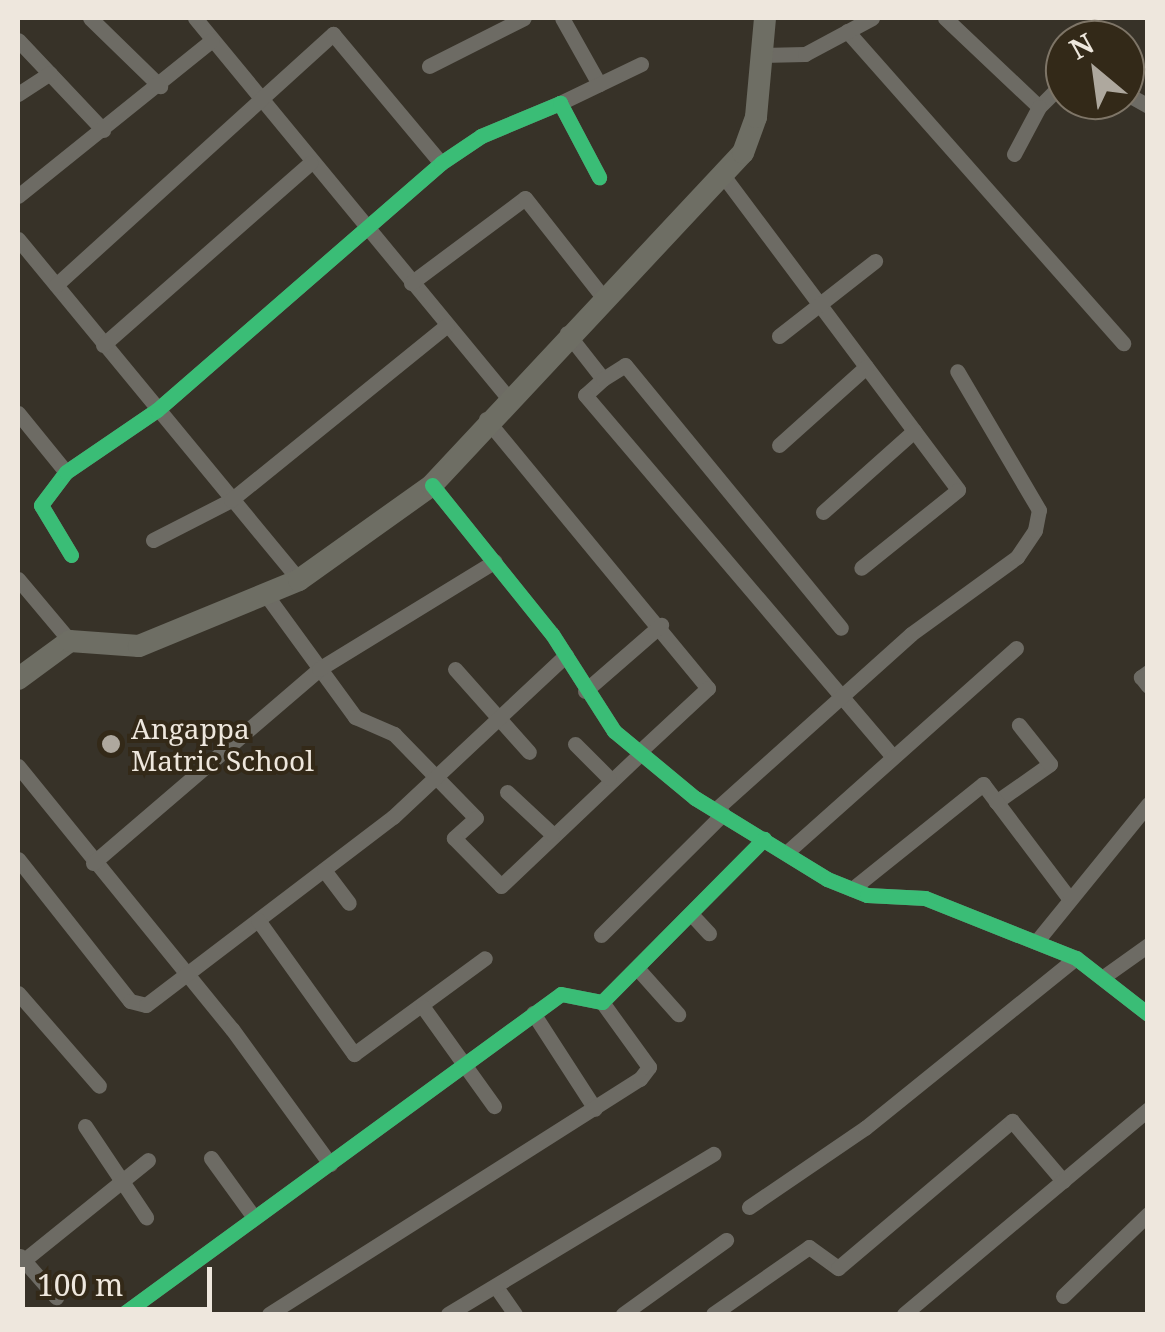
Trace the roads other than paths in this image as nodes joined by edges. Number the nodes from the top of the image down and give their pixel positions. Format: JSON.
{"nodes":[{"id":1,"x":90,"y":18,"type":"edge"},
{"id":2,"x":195,"y":18,"type":"edge"},
{"id":3,"x":524,"y":18,"type":"edge"},
{"id":4,"x":562,"y":18,"type":"edge"},
{"id":5,"x":766,"y":18,"type":"edge"},
{"id":6,"x":872,"y":18,"type":"edge"},
{"id":7,"x":945,"y":18,"type":"edge"},
{"id":8,"x":847,"y":31,"type":"junction"},
{"id":9,"x":18,"y":40,"type":"edge"},
{"id":10,"x":212,"y":40,"type":"junction"},
{"id":11,"x":762,"y":55,"type":"junction"},
{"id":12,"x":641,"y":64,"type":"dead end"},
{"id":13,"x":429,"y":66,"type":"dead end"},
{"id":14,"x":50,"y":73,"type":"junction"},
{"id":15,"x":599,"y":84,"type":"junction"},
{"id":16,"x":160,"y":86,"type":"junction"},
{"id":17,"x":18,"y":94,"type":"edge"},
{"id":18,"x":1045,"y":101,"type":"edge"},
{"id":19,"x":263,"y":102,"type":"junction"},
{"id":20,"x":560,"y":103,"type":"junction"},
{"id":21,"x":1039,"y":107,"type":"junction"},
{"id":22,"x":103,"y":130,"type":"junction"},
{"id":23,"x":1014,"y":154,"type":"dead end"},
{"id":24,"x":310,"y":164,"type":"junction"},
{"id":25,"x":441,"y":164,"type":"junction"},
{"id":26,"x":722,"y":174,"type":"junction"},
{"id":27,"x":599,"y":177,"type":"dead end"},
{"id":28,"x":18,"y":196,"type":"edge"},
{"id":29,"x":363,"y":226,"type":"junction"},
{"id":30,"x":18,"y":239,"type":"edge"},
{"id":31,"x":875,"y":262,"type":"dead end"},
{"id":32,"x":411,"y":283,"type":"junction"},
{"id":33,"x":56,"y":285,"type":"junction"},
{"id":34,"x":602,"y":297,"type":"junction"},
{"id":35,"x":821,"y":306,"type":"junction"},
{"id":36,"x":447,"y":325,"type":"junction"},
{"id":37,"x":568,"y":333,"type":"junction"},
{"id":38,"x":779,"y":336,"type":"dead end"},
{"id":39,"x":1123,"y":343,"type":"dead end"},
{"id":40,"x":103,"y":345,"type":"junction"},
{"id":41,"x":866,"y":367,"type":"junction"},
{"id":42,"x":957,"y":371,"type":"dead end"},
{"id":43,"x":603,"y":380,"type":"junction"},
{"id":44,"x":508,"y":396,"type":"junction"},
{"id":45,"x":157,"y":410,"type":"junction"},
{"id":46,"x":18,"y":413,"type":"edge"},
{"id":47,"x":486,"y":419,"type":"junction"},
{"id":48,"x":914,"y":431,"type":"junction"},
{"id":49,"x":779,"y":446,"type":"dead end"},
{"id":50,"x":66,"y":472,"type":"junction"},
{"id":51,"x":432,"y":485,"type":"junction"},
{"id":52,"x":231,"y":500,"type":"junction"},
{"id":53,"x":823,"y":512,"type":"dead end"},
{"id":54,"x":153,"y":540,"type":"dead end"},
{"id":55,"x":71,"y":554,"type":"dead end"},
{"id":56,"x":495,"y":561,"type":"junction"},
{"id":57,"x":861,"y":568,"type":"dead end"},
{"id":58,"x":18,"y":579,"type":"edge"},
{"id":59,"x":299,"y":580,"type":"junction"},
{"id":60,"x":264,"y":592,"type":"junction"},
{"id":61,"x":661,"y":625,"type":"junction"},
{"id":62,"x":842,"y":628,"type":"dead end"},
{"id":63,"x":70,"y":641,"type":"junction"},
{"id":64,"x":1016,"y":648,"type":"dead end"},
{"id":65,"x":566,"y":654,"type":"junction"},
{"id":66,"x":319,"y":668,"type":"junction"},
{"id":67,"x":455,"y":669,"type":"dead end"},
{"id":68,"x":1148,"y":672,"type":"edge"},
{"id":69,"x":18,"y":679,"type":"edge"},
{"id":70,"x":1148,"y":686,"type":"edge"},
{"id":71,"x":586,"y":691,"type":"junction"},
{"id":72,"x":839,"y":700,"type":"junction"},
{"id":73,"x":500,"y":722,"type":"junction"},
{"id":74,"x":1019,"y":725,"type":"dead end"},
{"id":75,"x":575,"y":744,"type":"dead end"},
{"id":76,"x":529,"y":752,"type":"dead end"},
{"id":77,"x":639,"y":753,"type":"junction"},
{"id":78,"x":890,"y":754,"type":"junction"},
{"id":79,"x":18,"y":766,"type":"edge"},
{"id":80,"x":436,"y":778,"type":"junction"},
{"id":81,"x":609,"y":778,"type":"junction"},
{"id":82,"x":507,"y":792,"type":"dead end"},
{"id":83,"x":996,"y":802,"type":"junction"},
{"id":84,"x":1148,"y":804,"type":"edge"},
{"id":85,"x":719,"y":812,"type":"junction"},
{"id":86,"x":552,"y":834,"type":"junction"},
{"id":87,"x":764,"y":839,"type":"junction"},
{"id":88,"x":786,"y":853,"type":"junction"},
{"id":89,"x":18,"y":858,"type":"edge"},
{"id":90,"x":93,"y":863,"type":"junction"},
{"id":91,"x":324,"y":870,"type":"junction"},
{"id":92,"x":852,"y":889,"type":"junction"},
{"id":93,"x":1069,"y":898,"type":"junction"},
{"id":94,"x":349,"y":903,"type":"dead end"},
{"id":95,"x":692,"y":915,"type":"junction"},
{"id":96,"x":258,"y":920,"type":"junction"},
{"id":97,"x":709,"y":933,"type":"dead end"},
{"id":98,"x":601,"y":935,"type":"dead end"},
{"id":99,"x":1036,"y":942,"type":"junction"},
{"id":100,"x":1148,"y":945,"type":"edge"},
{"id":101,"x":486,"y":958,"type":"dead end"},
{"id":102,"x":1076,"y":958,"type":"junction"},
{"id":103,"x":638,"y":968,"type":"junction"},
{"id":104,"x":184,"y":974,"type":"junction"},
{"id":105,"x":1106,"y":976,"type":"junction"},
{"id":106,"x":18,"y":993,"type":"edge"},
{"id":107,"x":602,"y":1002,"type":"junction"},
{"id":108,"x":423,"y":1007,"type":"junction"},
{"id":109,"x":534,"y":1013,"type":"junction"},
{"id":110,"x":678,"y":1014,"type":"dead end"},
{"id":111,"x":1148,"y":1014,"type":"edge"},
{"id":112,"x":465,"y":1065,"type":"junction"},
{"id":113,"x":98,"y":1086,"type":"dead end"},
{"id":114,"x":494,"y":1106,"type":"dead end"},
{"id":115,"x":595,"y":1109,"type":"junction"},
{"id":116,"x":1148,"y":1110,"type":"edge"},
{"id":117,"x":85,"y":1126,"type":"dead end"},
{"id":118,"x":712,"y":1154,"type":"dead end"},
{"id":119,"x":211,"y":1158,"type":"dead end"},
{"id":120,"x":148,"y":1160,"type":"dead end"},
{"id":121,"x":330,"y":1164,"type":"junction"},
{"id":122,"x":120,"y":1180,"type":"junction"},
{"id":123,"x":1063,"y":1181,"type":"junction"},
{"id":124,"x":749,"y":1206,"type":"dead end"},
{"id":125,"x":1148,"y":1214,"type":"edge"},
{"id":126,"x":146,"y":1216,"type":"dead end"},
{"id":127,"x":253,"y":1216,"type":"junction"},
{"id":128,"x":726,"y":1240,"type":"dead end"},
{"id":129,"x":20,"y":1259,"type":"edge"},
{"id":130,"x":496,"y":1287,"type":"junction"},
{"id":131,"x":56,"y":1296,"type":"dead end"},
{"id":132,"x":1063,"y":1296,"type":"dead end"},
{"id":133,"x":292,"y":1299,"type":"junction"},
{"id":134,"x":123,"y":1314,"type":"edge"},
{"id":135,"x":269,"y":1314,"type":"edge"},
{"id":136,"x":302,"y":1314,"type":"edge"},
{"id":137,"x":448,"y":1314,"type":"edge"},
{"id":138,"x":515,"y":1314,"type":"edge"},
{"id":139,"x":623,"y":1314,"type":"edge"},
{"id":140,"x":712,"y":1314,"type":"edge"},
{"id":141,"x":904,"y":1314,"type":"edge"}],
"edges":[{"from":1,"to":16,"type":"street"},
{"from":2,"to":10,"type":"street"},
{"from":3,"to":13,"type":"street"},
{"from":4,"to":15,"type":"street"},
{"from":5,"to":11,"type":"main road"},
{"from":6,"to":8,"type":"street"},
{"from":7,"to":21,"type":"street"},
{"from":8,"to":11,"type":"street"},
{"from":8,"to":39,"type":"street"},
{"from":9,"to":14,"type":"street"},
{"from":10,"to":16,"type":"street"},
{"from":10,"to":19,"type":"street"},
{"from":11,"to":26,"type":"main road"},
{"from":12,"to":15,"type":"street"},
{"from":14,"to":17,"type":"street"},
{"from":14,"to":22,"type":"street"},
{"from":15,"to":20,"type":"street"},
{"from":16,"to":22,"type":"street"},
{"from":18,"to":21,"type":"street"},
{"from":19,"to":24,"type":"street"},
{"from":19,"to":25,"type":"street"},
{"from":19,"to":33,"type":"street"},
{"from":20,"to":25,"type":"street"},
{"from":20,"to":27,"type":"street"},
{"from":21,"to":23,"type":"street"},
{"from":22,"to":28,"type":"street"},
{"from":24,"to":29,"type":"street"},
{"from":24,"to":40,"type":"street"},
{"from":25,"to":29,"type":"street"},
{"from":26,"to":34,"type":"main road"},
{"from":26,"to":35,"type":"street"},
{"from":29,"to":32,"type":"street"},
{"from":29,"to":45,"type":"street"},
{"from":30,"to":33,"type":"street"},
{"from":31,"to":35,"type":"street"},
{"from":32,"to":34,"type":"street"},
{"from":32,"to":36,"type":"street"},
{"from":33,"to":40,"type":"street"},
{"from":34,"to":37,"type":"main road"},
{"from":35,"to":38,"type":"street"},
{"from":35,"to":41,"type":"street"},
{"from":36,"to":44,"type":"street"},
{"from":36,"to":52,"type":"street"},
{"from":37,"to":43,"type":"street"},
{"from":37,"to":44,"type":"main road"},
{"from":40,"to":45,"type":"street"},
{"from":41,"to":48,"type":"street"},
{"from":41,"to":49,"type":"street"},
{"from":42,"to":72,"type":"street"},
{"from":43,"to":62,"type":"street"},
{"from":43,"to":72,"type":"street"},
{"from":44,"to":47,"type":"main road"},
{"from":45,"to":50,"type":"street"},
{"from":45,"to":52,"type":"street"},
{"from":46,"to":50,"type":"street"},
{"from":47,"to":51,"type":"main road"},
{"from":47,"to":61,"type":"street"},
{"from":48,"to":53,"type":"street"},
{"from":48,"to":57,"type":"street"},
{"from":50,"to":55,"type":"street"},
{"from":51,"to":56,"type":"street"},
{"from":51,"to":59,"type":"main road"},
{"from":52,"to":54,"type":"street"},
{"from":52,"to":59,"type":"street"},
{"from":56,"to":65,"type":"street"},
{"from":56,"to":66,"type":"street"},
{"from":58,"to":63,"type":"street"},
{"from":59,"to":60,"type":"main road"},
{"from":60,"to":63,"type":"main road"},
{"from":60,"to":66,"type":"street"},
{"from":61,"to":71,"type":"street"},
{"from":61,"to":77,"type":"street"},
{"from":63,"to":69,"type":"main road"},
{"from":64,"to":78,"type":"street"},
{"from":65,"to":71,"type":"street"},
{"from":65,"to":73,"type":"street"},
{"from":66,"to":80,"type":"street"},
{"from":66,"to":90,"type":"street"},
{"from":67,"to":73,"type":"street"},
{"from":68,"to":70,"type":"street"},
{"from":71,"to":77,"type":"street"},
{"from":72,"to":78,"type":"street"},
{"from":72,"to":85,"type":"street"},
{"from":73,"to":76,"type":"street"},
{"from":73,"to":80,"type":"street"},
{"from":74,"to":83,"type":"street"},
{"from":75,"to":81,"type":"street"},
{"from":77,"to":81,"type":"street"},
{"from":77,"to":85,"type":"street"},
{"from":78,"to":88,"type":"street"},
{"from":79,"to":90,"type":"street"},
{"from":80,"to":86,"type":"street"},
{"from":80,"to":91,"type":"street"},
{"from":81,"to":86,"type":"street"},
{"from":82,"to":86,"type":"street"},
{"from":83,"to":92,"type":"street"},
{"from":83,"to":93,"type":"street"},
{"from":84,"to":93,"type":"street"},
{"from":85,"to":87,"type":"street"},
{"from":85,"to":98,"type":"street"},
{"from":87,"to":88,"type":"street"},
{"from":87,"to":95,"type":"street"},
{"from":88,"to":92,"type":"street"},
{"from":89,"to":104,"type":"street"},
{"from":90,"to":104,"type":"street"},
{"from":91,"to":94,"type":"street"},
{"from":91,"to":96,"type":"street"},
{"from":92,"to":99,"type":"street"},
{"from":93,"to":99,"type":"street"},
{"from":95,"to":97,"type":"street"},
{"from":95,"to":103,"type":"street"},
{"from":96,"to":104,"type":"street"},
{"from":96,"to":108,"type":"street"},
{"from":99,"to":102,"type":"street"},
{"from":100,"to":105,"type":"street"},
{"from":101,"to":108,"type":"street"},
{"from":102,"to":105,"type":"street"},
{"from":102,"to":124,"type":"street"},
{"from":103,"to":107,"type":"street"},
{"from":103,"to":110,"type":"street"},
{"from":104,"to":121,"type":"street"},
{"from":105,"to":111,"type":"street"},
{"from":106,"to":113,"type":"street"},
{"from":107,"to":109,"type":"street"},
{"from":107,"to":115,"type":"street"},
{"from":108,"to":112,"type":"street"},
{"from":109,"to":112,"type":"street"},
{"from":109,"to":115,"type":"street"},
{"from":112,"to":114,"type":"street"},
{"from":112,"to":121,"type":"street"},
{"from":115,"to":133,"type":"street"},
{"from":116,"to":123,"type":"street"},
{"from":117,"to":122,"type":"street"},
{"from":118,"to":130,"type":"street"},
{"from":119,"to":127,"type":"street"},
{"from":120,"to":122,"type":"street"},
{"from":121,"to":127,"type":"street"},
{"from":122,"to":126,"type":"street"},
{"from":122,"to":129,"type":"street"},
{"from":123,"to":140,"type":"street"},
{"from":123,"to":141,"type":"street"},
{"from":125,"to":132,"type":"street"},
{"from":127,"to":134,"type":"street"},
{"from":128,"to":139,"type":"street"},
{"from":129,"to":131,"type":"street"},
{"from":130,"to":137,"type":"street"},
{"from":130,"to":138,"type":"street"},
{"from":133,"to":135,"type":"street"},
{"from":133,"to":136,"type":"street"}]}
